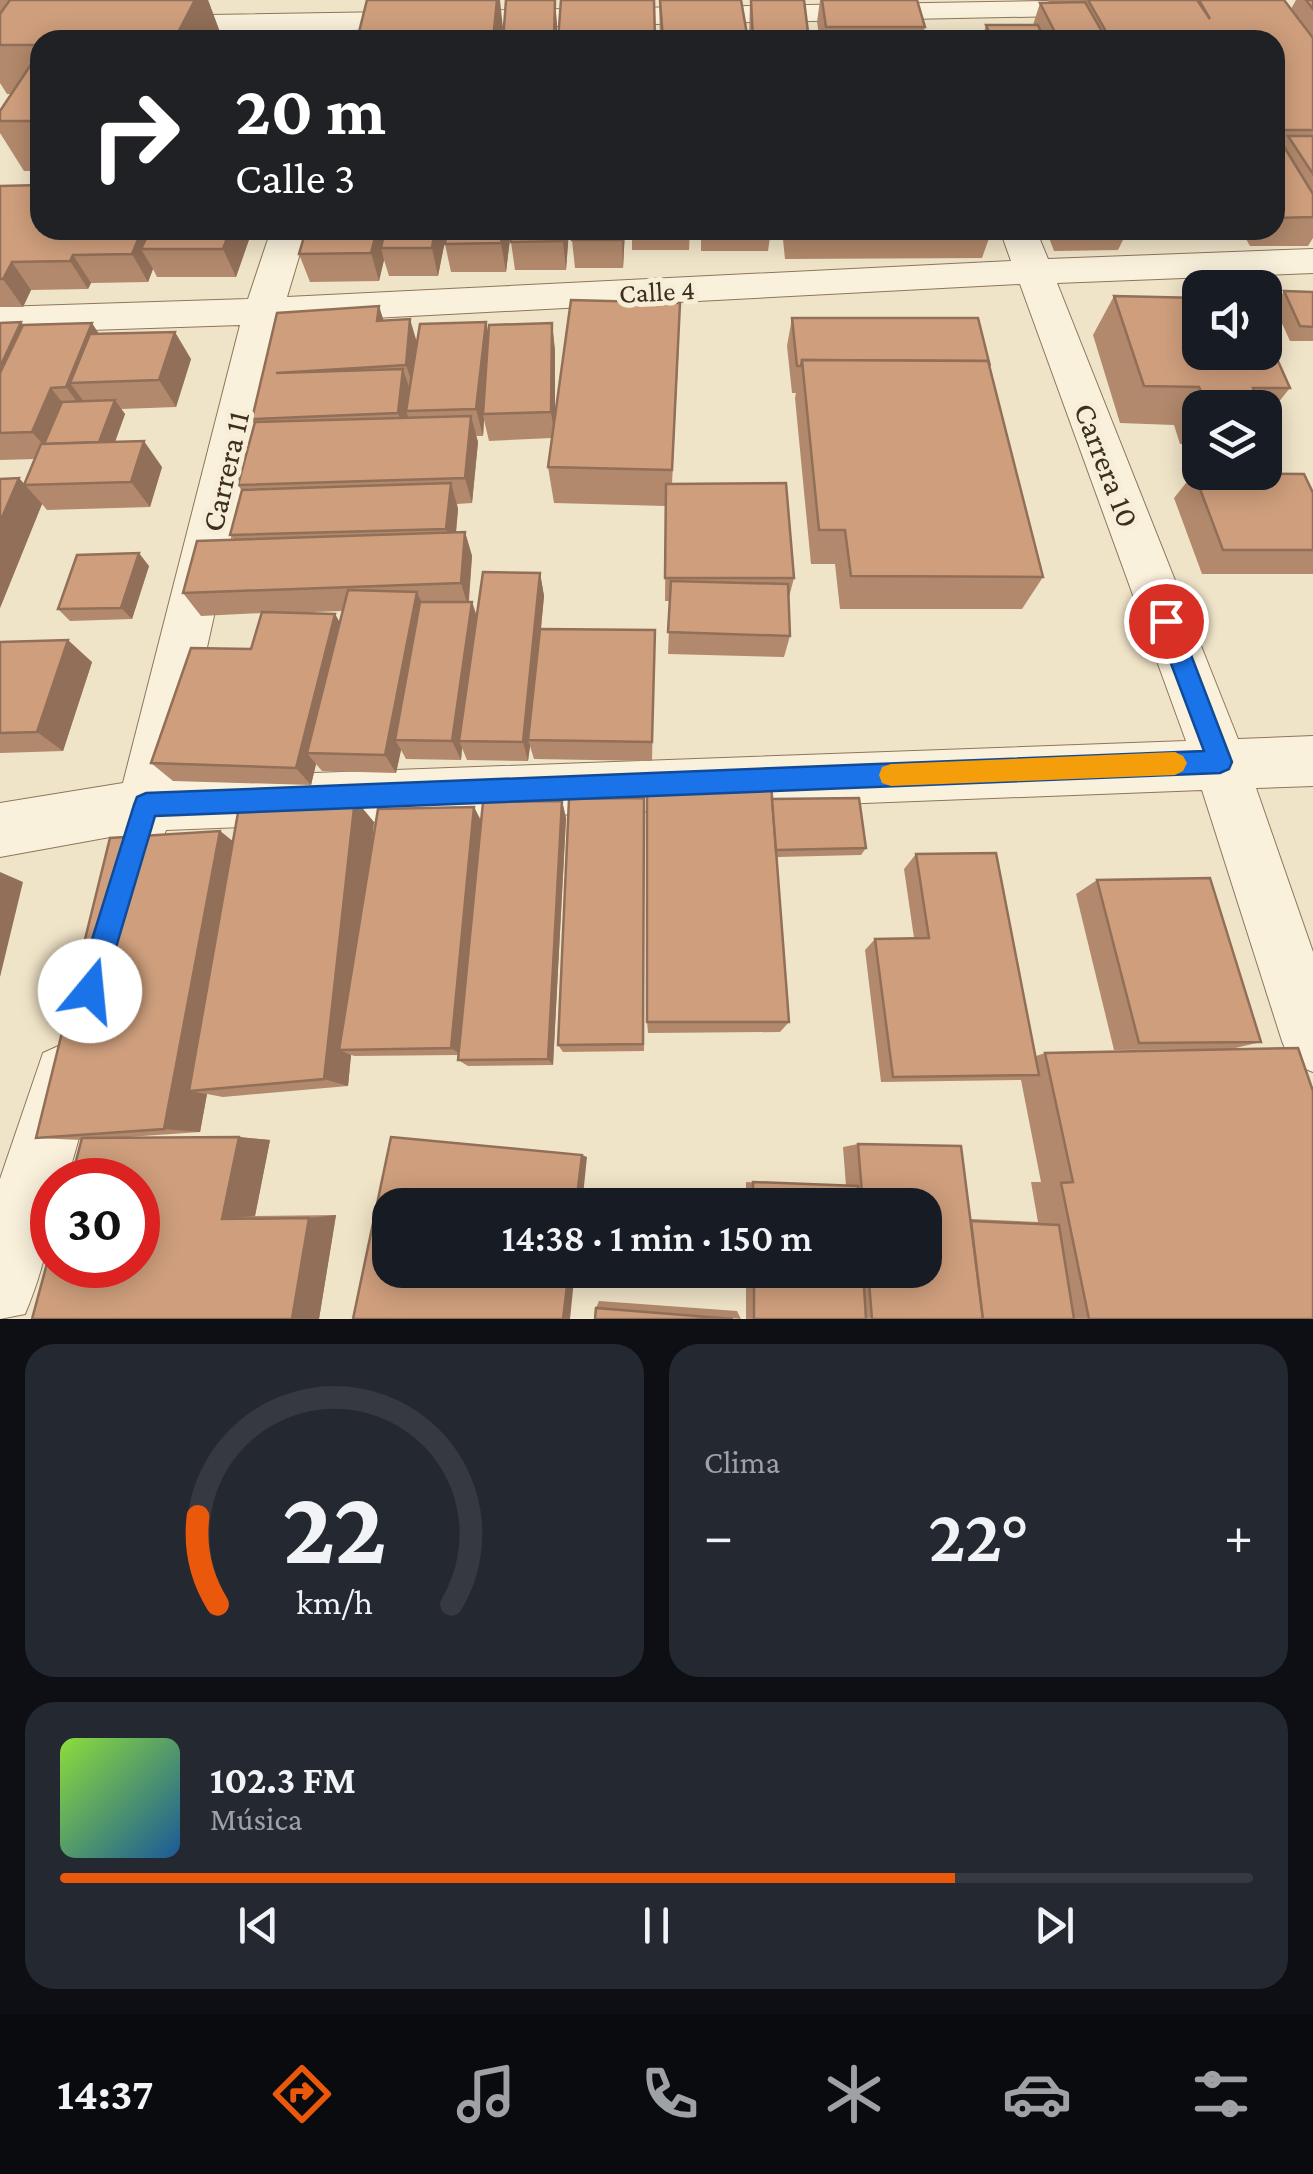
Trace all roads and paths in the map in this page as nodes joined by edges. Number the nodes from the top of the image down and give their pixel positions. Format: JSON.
{"nodes":[{"id":1,"x":1128,"y":8,"type":"edge"},
{"id":2,"x":940,"y":17,"type":"edge"},
{"id":3,"x":357,"y":21,"type":"edge"},
{"id":4,"x":119,"y":26,"type":"edge"},
{"id":5,"x":287,"y":240,"type":"edge"},
{"id":6,"x":1025,"y":250,"type":"edge"},
{"id":7,"x":1313,"y":261,"type":"edge"},
{"id":8,"x":262,"y":314,"type":"junction"},
{"id":9,"x":0,"y":320,"type":"edge"},
{"id":10,"x":1313,"y":761,"type":"edge"},
{"id":11,"x":1220,"y":762,"type":"junction"},
{"id":12,"x":146,"y":805,"type":"junction"},
{"id":13,"x":0,"y":830,"type":"edge"},
{"id":14,"x":124,"y":880,"type":"edge"},
{"id":15,"x":78,"y":1028,"type":"edge"},
{"id":16,"x":1313,"y":1041,"type":"edge"},
{"id":17,"x":0,"y":1289,"type":"edge"}],
"edges":[{"from":1,"to":2,"type":"street"},
{"from":2,"to":3,"type":"street"},
{"from":3,"to":4,"type":"street"},
{"from":5,"to":8,"type":"street","name":"Carrera 11"},
{"from":6,"to":7,"type":"street","name":"Calle 4"},
{"from":6,"to":8,"type":"street","name":"Calle 4"},
{"from":6,"to":11,"type":"street","name":"Carrera 10"},
{"from":8,"to":9,"type":"street","name":"Calle 4"},
{"from":8,"to":12,"type":"street","name":"Carrera 11"},
{"from":10,"to":11,"type":"street"},
{"from":11,"to":12,"type":"street"},
{"from":11,"to":16,"type":"street","name":"Carrera 10"},
{"from":12,"to":13,"type":"street"},
{"from":12,"to":14,"type":"street","name":"Carrera 11"},
{"from":15,"to":17,"type":"street"}]}
